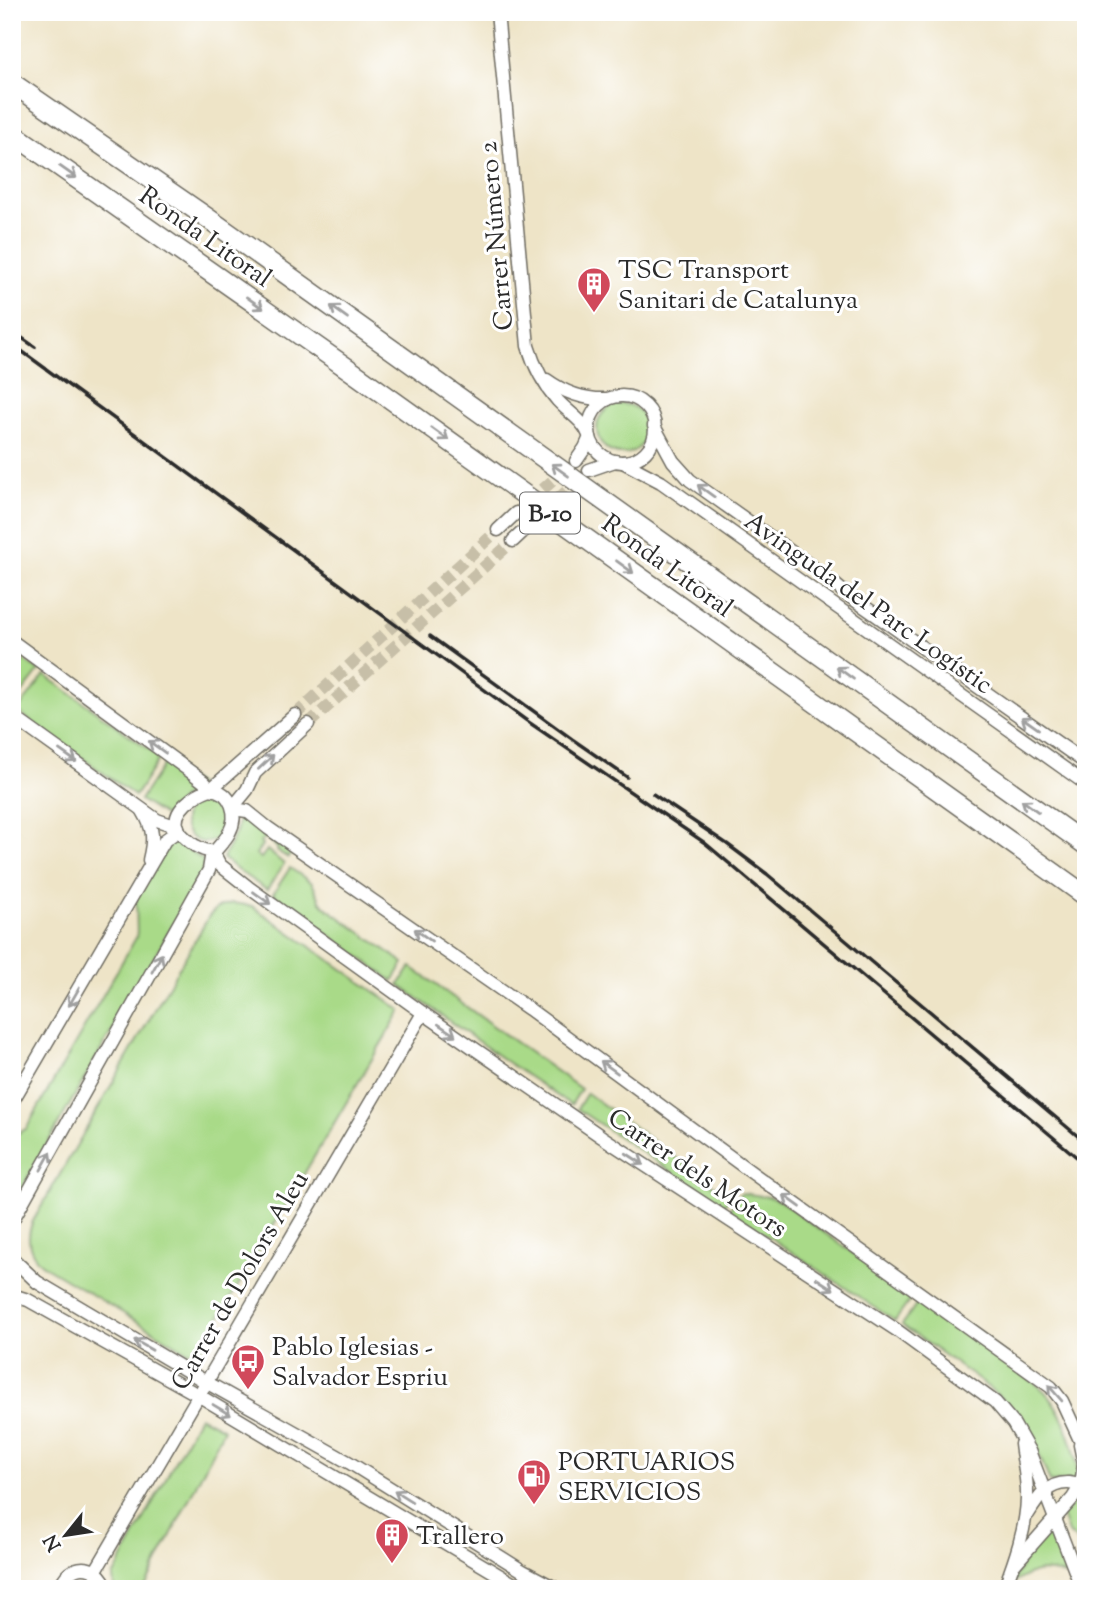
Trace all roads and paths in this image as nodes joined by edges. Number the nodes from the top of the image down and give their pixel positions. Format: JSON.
{"nodes":[{"id":1,"x":497,"y":12,"type":"edge"},
{"id":2,"x":12,"y":83,"type":"edge"},
{"id":3,"x":12,"y":133,"type":"edge"},
{"id":4,"x":541,"y":376,"type":"junction"},
{"id":5,"x":610,"y":398,"type":"junction"},
{"id":6,"x":654,"y":426,"type":"junction"},
{"id":7,"x":589,"y":436,"type":"junction"},
{"id":8,"x":576,"y":461,"type":"tunnel mouth"},
{"id":9,"x":619,"y":461,"type":"junction"},
{"id":10,"x":589,"y":470,"type":"tunnel mouth"},
{"id":11,"x":516,"y":513,"type":"tunnel mouth"},
{"id":12,"x":531,"y":524,"type":"tunnel mouth"},
{"id":13,"x":498,"y":530,"type":"tunnel mouth"},
{"id":14,"x":513,"y":541,"type":"tunnel mouth"},
{"id":15,"x":12,"y":640,"type":"edge"},
{"id":16,"x":295,"y":715,"type":"tunnel mouth"},
{"id":17,"x":12,"y":716,"type":"edge"},
{"id":18,"x":308,"y":724,"type":"tunnel mouth"},
{"id":19,"x":1086,"y":763,"type":"edge"},
{"id":20,"x":1086,"y":783,"type":"edge"},
{"id":21,"x":211,"y":789,"type":"junction"},
{"id":22,"x":141,"y":808,"type":"junction"},
{"id":23,"x":233,"y":808,"type":"junction"},
{"id":24,"x":178,"y":829,"type":"junction"},
{"id":25,"x":1086,"y":845,"type":"edge"},
{"id":26,"x":213,"y":852,"type":"junction"},
{"id":27,"x":145,"y":874,"type":"junction"},
{"id":28,"x":1086,"y":896,"type":"edge"},
{"id":29,"x":423,"y":1013,"type":"junction"},
{"id":30,"x":12,"y":1102,"type":"edge"},
{"id":31,"x":12,"y":1221,"type":"edge"},
{"id":32,"x":12,"y":1258,"type":"edge"},
{"id":33,"x":12,"y":1295,"type":"edge"},
{"id":34,"x":206,"y":1382,"type":"junction"},
{"id":35,"x":198,"y":1395,"type":"junction"},
{"id":36,"x":290,"y":1429,"type":"junction"},
{"id":37,"x":1076,"y":1430,"type":"junction"},
{"id":38,"x":1020,"y":1433,"type":"junction"},
{"id":39,"x":278,"y":1444,"type":"junction"},
{"id":40,"x":329,"y":1451,"type":"junction"},
{"id":41,"x":1086,"y":1453,"type":"edge"},
{"id":42,"x":320,"y":1469,"type":"junction"},
{"id":43,"x":1083,"y":1487,"type":"edge"},
{"id":44,"x":1044,"y":1491,"type":"junction"},
{"id":45,"x":1025,"y":1518,"type":"junction"},
{"id":46,"x":1054,"y":1518,"type":"junction"},
{"id":47,"x":1013,"y":1566,"type":"junction"},
{"id":48,"x":523,"y":1571,"type":"junction"},
{"id":49,"x":95,"y":1572,"type":"junction"},
{"id":50,"x":518,"y":1588,"type":"edge"},
{"id":51,"x":60,"y":1589,"type":"edge"},
{"id":52,"x":107,"y":1589,"type":"edge"},
{"id":53,"x":557,"y":1589,"type":"edge"},
{"id":54,"x":1004,"y":1589,"type":"edge"},
{"id":55,"x":1082,"y":1589,"type":"edge"}],
"edges":[{"from":1,"to":4,"type":"street","name":"Carrer Número 2"},
{"from":25,"to":2,"type":"highway","name":"Ronda Litoral","number":"B-10","one_way":true},
{"from":3,"to":28,"type":"highway","name":"Ronda Litoral","number":"B-10","one_way":true},
{"from":4,"to":5,"type":"street"},
{"from":4,"to":7,"type":"street","name":"Carrer Número 2"},
{"from":5,"to":6,"type":"street"},
{"from":5,"to":7,"type":"street"},
{"from":6,"to":9,"type":"street"},
{"from":19,"to":6,"type":"street","name":"Avinguda del Parc Logístic","one_way":true},
{"from":7,"to":8,"type":"street"},
{"from":7,"to":9,"type":"street"},
{"from":9,"to":10,"type":"street"},
{"from":9,"to":20,"type":"street","name":"Avinguda del Parc Logístic"},
{"from":11,"to":13,"type":"street"},
{"from":12,"to":14,"type":"street"},
{"from":21,"to":15,"type":"street","one_way":true},
{"from":16,"to":21,"type":"street"},
{"from":17,"to":22,"type":"street","one_way":true},
{"from":23,"to":18,"type":"street","one_way":true},
{"from":21,"to":23,"type":"street"},
{"from":21,"to":24,"type":"street"},
{"from":22,"to":24,"type":"street"},
{"from":22,"to":27,"type":"street"},
{"from":23,"to":26,"type":"street"},
{"from":37,"to":23,"type":"street","name":"Carrer dels Motors","one_way":true},
{"from":24,"to":26,"type":"street"},
{"from":24,"to":27,"type":"street"},
{"from":26,"to":29,"type":"street","name":"Carrer dels Motors","one_way":true},
{"from":31,"to":26,"type":"street","one_way":true},
{"from":27,"to":30,"type":"street","one_way":true},
{"from":29,"to":34,"type":"street","name":"Carrer de Dolors Aleu"},
{"from":29,"to":38,"type":"street","name":"Carrer dels Motors","one_way":true},
{"from":34,"to":32,"type":"street","one_way":true},
{"from":33,"to":35,"type":"street"},
{"from":34,"to":35,"type":"street","name":"Carrer de Dolors Aleu"},
{"from":34,"to":36,"type":"street"},
{"from":35,"to":39,"type":"street","one_way":true},
{"from":35,"to":49,"type":"street","name":"Carrer de Dolors Aleu"},
{"from":36,"to":39,"type":"street"},
{"from":36,"to":40,"type":"street"},
{"from":37,"to":41,"type":"street","name":"Carrer dels Motors"},
{"from":37,"to":43,"type":"street"},
{"from":38,"to":44,"type":"street","name":"Carrer dels Motors"},
{"from":38,"to":45,"type":"street"},
{"from":39,"to":42,"type":"street"},
{"from":40,"to":42,"type":"street"},
{"from":48,"to":40,"type":"street","one_way":true},
{"from":42,"to":50,"type":"street"},
{"from":43,"to":44,"type":"street"},
{"from":43,"to":46,"type":"street"},
{"from":44,"to":45,"type":"street"},
{"from":44,"to":46,"type":"street","name":"Carrer dels Motors"},
{"from":45,"to":47,"type":"street"},
{"from":46,"to":47,"type":"street"},
{"from":46,"to":55,"type":"street","name":"Carrer dels Motors"},
{"from":47,"to":54,"type":"street"},
{"from":48,"to":50,"type":"street"},
{"from":48,"to":53,"type":"street"},
{"from":49,"to":51,"type":"street"},
{"from":49,"to":52,"type":"street"}]}
